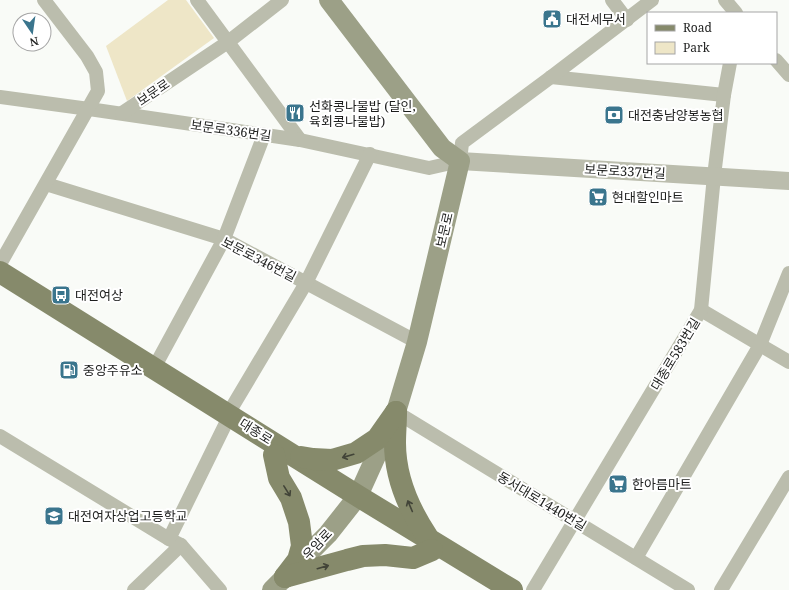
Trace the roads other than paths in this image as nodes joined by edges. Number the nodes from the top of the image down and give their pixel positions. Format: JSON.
{"nodes":[{"id":1,"x":44,"y":0,"type":"edge"},
{"id":2,"x":197,"y":0,"type":"edge"},
{"id":3,"x":282,"y":0,"type":"edge"},
{"id":4,"x":329,"y":0,"type":"edge"},
{"id":5,"x":612,"y":0,"type":"edge"},
{"id":6,"x":652,"y":0,"type":"edge"},
{"id":7,"x":725,"y":0,"type":"edge"},
{"id":8,"x":735,"y":12,"type":"edge"},
{"id":9,"x":627,"y":20,"type":"junction"},
{"id":10,"x":228,"y":42,"type":"junction"},
{"id":11,"x":777,"y":61,"type":"edge"},
{"id":12,"x":730,"y":64,"type":"edge"},
{"id":13,"x":789,"y":75,"type":"edge"},
{"id":14,"x":551,"y":77,"type":"junction"},
{"id":15,"x":724,"y":95,"type":"junction"},
{"id":16,"x":0,"y":97,"type":"edge"},
{"id":17,"x":89,"y":109,"type":"junction"},
{"id":18,"x":122,"y":113,"type":"junction"},
{"id":19,"x":264,"y":135,"type":"junction"},
{"id":20,"x":300,"y":140,"type":"junction"},
{"id":21,"x":370,"y":154,"type":"junction"},
{"id":22,"x":460,"y":161,"type":"junction"},
{"id":23,"x":714,"y":176,"type":"junction"},
{"id":24,"x":789,"y":181,"type":"edge"},
{"id":25,"x":46,"y":184,"type":"junction"},
{"id":26,"x":224,"y":239,"type":"junction"},
{"id":27,"x":0,"y":264,"type":"edge"},
{"id":28,"x":0,"y":272,"type":"edge"},
{"id":29,"x":789,"y":273,"type":"edge"},
{"id":30,"x":306,"y":283,"type":"junction"},
{"id":31,"x":0,"y":286,"type":"edge"},
{"id":32,"x":702,"y":310,"type":"junction"},
{"id":33,"x":417,"y":342,"type":"junction"},
{"id":34,"x":760,"y":345,"type":"junction"},
{"id":35,"x":789,"y":362,"type":"edge"},
{"id":36,"x":154,"y":368,"type":"junction"},
{"id":37,"x":396,"y":412,"type":"junction"},
{"id":38,"x":226,"y":420,"type":"junction"},
{"id":39,"x":0,"y":436,"type":"edge"},
{"id":40,"x":283,"y":455,"type":"junction"},
{"id":41,"x":789,"y":477,"type":"edge"},
{"id":42,"x":355,"y":500,"type":"junction"},
{"id":43,"x":575,"y":521,"type":"junction"},
{"id":44,"x":169,"y":538,"type":"junction"},
{"id":45,"x":181,"y":545,"type":"junction"},
{"id":46,"x":431,"y":545,"type":"junction"},
{"id":47,"x":636,"y":558,"type":"junction"},
{"id":48,"x":279,"y":584,"type":"edge"},
{"id":49,"x":134,"y":590,"type":"edge"},
{"id":50,"x":220,"y":590,"type":"edge"},
{"id":51,"x":496,"y":590,"type":"edge"},
{"id":52,"x":512,"y":590,"type":"edge"},
{"id":53,"x":533,"y":590,"type":"edge"},
{"id":54,"x":688,"y":590,"type":"edge"},
{"id":55,"x":721,"y":590,"type":"edge"}],
"edges":[{"from":1,"to":17,"type":"street"},
{"from":2,"to":10,"type":"street"},
{"from":3,"to":10,"type":"street","name":"보문로"},
{"from":4,"to":22,"type":"main road"},
{"from":5,"to":9,"type":"street"},
{"from":6,"to":9,"type":"street"},
{"from":7,"to":8,"type":"street"},
{"from":9,"to":14,"type":"street"},
{"from":10,"to":18,"type":"street","name":"보문로"},
{"from":10,"to":20,"type":"street"},
{"from":11,"to":13,"type":"street"},
{"from":12,"to":15,"type":"street","name":"대종로583번길"},
{"from":14,"to":15,"type":"street"},
{"from":14,"to":22,"type":"street"},
{"from":15,"to":23,"type":"street","name":"대종로583번길"},
{"from":16,"to":17,"type":"street","name":"보문로336번길"},
{"from":17,"to":18,"type":"street","name":"보문로336번길"},
{"from":17,"to":25,"type":"street"},
{"from":18,"to":19,"type":"street","name":"보문로336번길"},
{"from":19,"to":20,"type":"street","name":"보문로336번길"},
{"from":19,"to":26,"type":"street"},
{"from":20,"to":21,"type":"street","name":"보문로336번길"},
{"from":21,"to":22,"type":"street","name":"보문로336번길"},
{"from":21,"to":30,"type":"street"},
{"from":22,"to":23,"type":"street","name":"보문로337번길"},
{"from":22,"to":33,"type":"main road","name":"보문로"},
{"from":23,"to":24,"type":"street","name":"보문로337번길"},
{"from":23,"to":32,"type":"street","name":"대종로583번길"},
{"from":25,"to":26,"type":"street","name":"보문로346번길"},
{"from":25,"to":27,"type":"street"},
{"from":26,"to":30,"type":"street","name":"보문로346번길"},
{"from":26,"to":36,"type":"street"},
{"from":28,"to":36,"type":"main road","name":"대종로"},
{"from":29,"to":34,"type":"street"},
{"from":30,"to":33,"type":"street","name":"보문로346번길"},
{"from":30,"to":38,"type":"street"},
{"from":31,"to":38,"type":"main road","name":"대종로"},
{"from":32,"to":34,"type":"street"},
{"from":32,"to":43,"type":"street","name":"대종로583번길"},
{"from":33,"to":37,"type":"main road","name":"보문로"},
{"from":34,"to":35,"type":"street"},
{"from":34,"to":47,"type":"street"},
{"from":36,"to":38,"type":"main road","name":"대종로"},
{"from":37,"to":40,"type":"main road","one_way":true},
{"from":37,"to":42,"type":"main road","name":"보문로"},
{"from":37,"to":43,"type":"street","name":"동서대로1440번길"},
{"from":46,"to":37,"type":"main road","one_way":true},
{"from":38,"to":40,"type":"main road","name":"대종로"},
{"from":38,"to":44,"type":"street"},
{"from":39,"to":44,"type":"street"},
{"from":40,"to":42,"type":"main road","name":"대종로"},
{"from":40,"to":48,"type":"main road","one_way":true},
{"from":41,"to":55,"type":"street"},
{"from":42,"to":46,"type":"main road","name":"대종로"},
{"from":42,"to":48,"type":"main road","name":"우암로"},
{"from":43,"to":47,"type":"street","name":"동서대로1440번길"},
{"from":43,"to":53,"type":"street","name":"대종로583번길"},
{"from":44,"to":45,"type":"street"},
{"from":45,"to":49,"type":"street"},
{"from":45,"to":50,"type":"street"},
{"from":48,"to":46,"type":"main road","one_way":true},
{"from":46,"to":51,"type":"main road","name":"대종로"},
{"from":46,"to":52,"type":"main road","name":"대종로"},
{"from":47,"to":54,"type":"street","name":"동서대로1440번길"}]}
